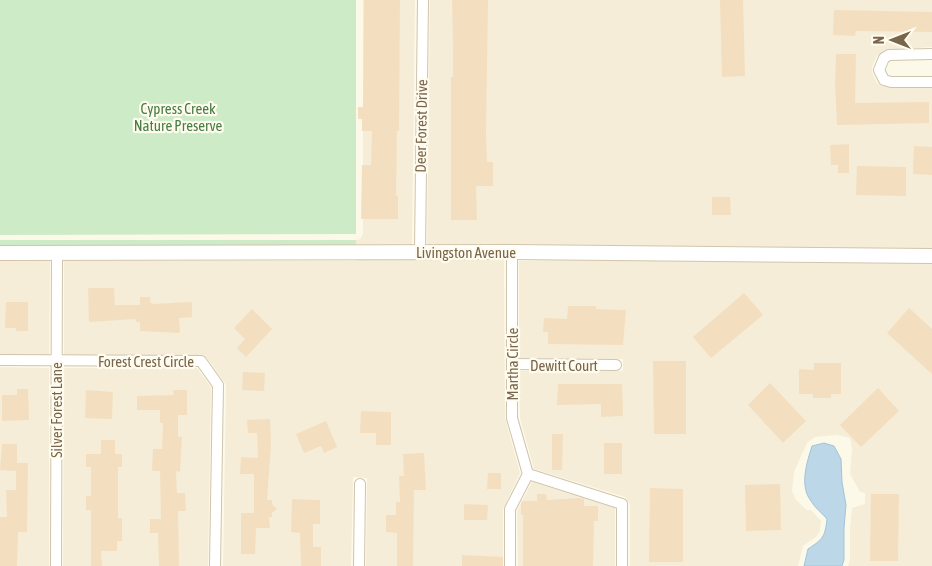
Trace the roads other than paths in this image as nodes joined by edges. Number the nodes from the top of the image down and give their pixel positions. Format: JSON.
{"nodes":[{"id":1,"x":422,"y":0,"type":"edge"},
{"id":2,"x":932,"y":54,"type":"edge"},
{"id":3,"x":932,"y":82,"type":"edge"},
{"id":4,"x":420,"y":252,"type":"junction"},
{"id":5,"x":512,"y":252,"type":"junction"},
{"id":6,"x":57,"y":253,"type":"junction"},
{"id":7,"x":0,"y":254,"type":"edge"},
{"id":8,"x":932,"y":256,"type":"edge"},
{"id":9,"x":0,"y":360,"type":"edge"},
{"id":10,"x":57,"y":361,"type":"junction"},
{"id":11,"x":512,"y":364,"type":"junction"},
{"id":12,"x":616,"y":365,"type":"dead end"},
{"id":13,"x":528,"y":474,"type":"junction"},
{"id":14,"x":360,"y":484,"type":"dead end"},
{"id":15,"x":56,"y":566,"type":"edge"},
{"id":16,"x":215,"y":566,"type":"edge"},
{"id":17,"x":359,"y":566,"type":"edge"},
{"id":18,"x":510,"y":566,"type":"edge"},
{"id":19,"x":622,"y":566,"type":"edge"}],
"edges":[{"from":1,"to":4,"type":"street","name":"Deer Forest Drive"},
{"from":2,"to":3,"type":"street"},
{"from":4,"to":5,"type":"street","name":"Livingston Avenue"},
{"from":4,"to":6,"type":"street","name":"Livingston Avenue"},
{"from":5,"to":8,"type":"street","name":"Livingston Avenue"},
{"from":5,"to":11,"type":"street","name":"Martha Circle"},
{"from":6,"to":7,"type":"street","name":"Livingston Avenue"},
{"from":6,"to":10,"type":"street","name":"Silver Forest Lane"},
{"from":9,"to":10,"type":"street","name":"Forest Crest Circle"},
{"from":10,"to":15,"type":"street","name":"Silver Forest Lane"},
{"from":10,"to":16,"type":"street","name":"Forest Crest Circle"},
{"from":11,"to":12,"type":"street","name":"Dewitt Court"},
{"from":11,"to":13,"type":"street","name":"Martha Circle"},
{"from":13,"to":18,"type":"street"},
{"from":13,"to":19,"type":"street"},
{"from":14,"to":17,"type":"street"}]}
